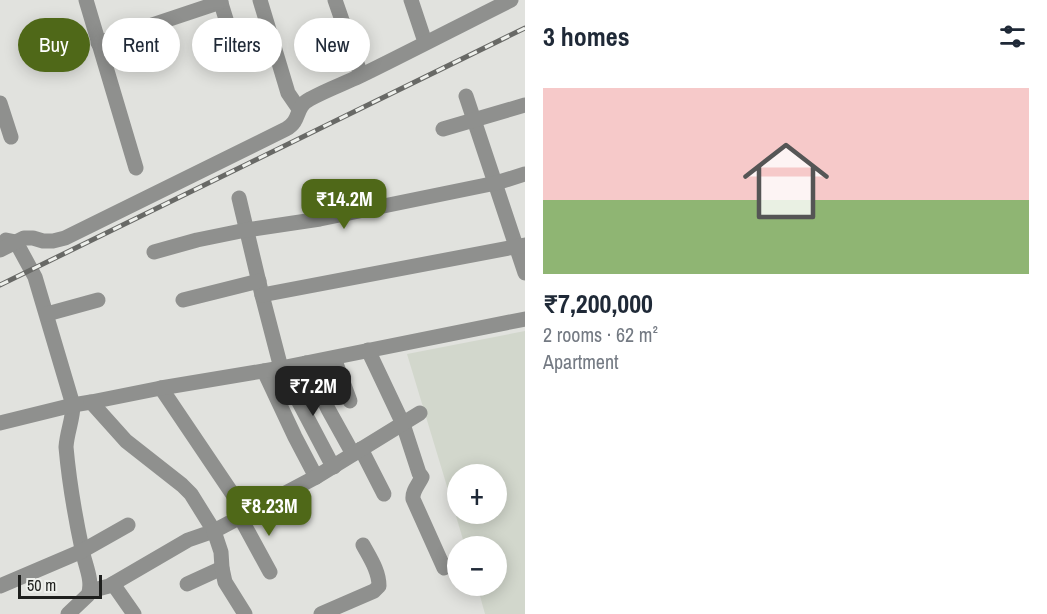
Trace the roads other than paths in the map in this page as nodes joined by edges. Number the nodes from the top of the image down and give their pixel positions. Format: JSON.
{"nodes":[{"id":1,"x":86,"y":0,"type":"edge"},
{"id":2,"x":260,"y":0,"type":"edge"},
{"id":3,"x":335,"y":0,"type":"edge"},
{"id":4,"x":411,"y":0,"type":"edge"},
{"id":5,"x":512,"y":0,"type":"edge"},
{"id":6,"x":221,"y":1,"type":"edge"},
{"id":7,"x":492,"y":4,"type":"edge"},
{"id":8,"x":226,"y":18,"type":"edge"},
{"id":9,"x":425,"y":42,"type":"junction"},
{"id":10,"x":98,"y":43,"type":"junction"},
{"id":11,"x":361,"y":75,"type":"junction"},
{"id":12,"x":466,"y":96,"type":"dead end"},
{"id":13,"x":0,"y":104,"type":"edge"},
{"id":14,"x":525,"y":105,"type":"edge"},
{"id":15,"x":299,"y":109,"type":"junction"},
{"id":16,"x":475,"y":120,"type":"junction"},
{"id":17,"x":443,"y":129,"type":"dead end"},
{"id":18,"x":11,"y":137,"type":"dead end"},
{"id":19,"x":136,"y":168,"type":"dead end"},
{"id":20,"x":525,"y":174,"type":"edge"},
{"id":21,"x":496,"y":183,"type":"junction"},
{"id":22,"x":239,"y":198,"type":"dead end"},
{"id":23,"x":247,"y":230,"type":"junction"},
{"id":24,"x":0,"y":239,"type":"edge"},
{"id":25,"x":16,"y":242,"type":"junction"},
{"id":26,"x":521,"y":246,"type":"edge"},
{"id":27,"x":0,"y":250,"type":"edge"},
{"id":28,"x":154,"y":252,"type":"dead end"},
{"id":29,"x":525,"y":273,"type":"edge"},
{"id":30,"x":260,"y":288,"type":"junction"},
{"id":31,"x":98,"y":300,"type":"dead end"},
{"id":32,"x":183,"y":300,"type":"dead end"},
{"id":33,"x":47,"y":314,"type":"junction"},
{"id":34,"x":525,"y":319,"type":"edge"},
{"id":35,"x":368,"y":350,"type":"junction"},
{"id":36,"x":334,"y":357,"type":"junction"},
{"id":37,"x":306,"y":363,"type":"junction"},
{"id":38,"x":281,"y":368,"type":"junction"},
{"id":39,"x":264,"y":370,"type":"junction"},
{"id":40,"x":161,"y":388,"type":"junction"},
{"id":41,"x":350,"y":401,"type":"dead end"},
{"id":42,"x":91,"y":402,"type":"junction"},
{"id":43,"x":73,"y":405,"type":"junction"},
{"id":44,"x":420,"y":413,"type":"dead end"},
{"id":45,"x":0,"y":423,"type":"edge"},
{"id":46,"x":402,"y":424,"type":"junction"},
{"id":47,"x":357,"y":452,"type":"junction"},
{"id":48,"x":334,"y":466,"type":"junction"},
{"id":49,"x":316,"y":477,"type":"junction"},
{"id":50,"x":384,"y":494,"type":"dead end"},
{"id":51,"x":243,"y":516,"type":"junction"},
{"id":52,"x":128,"y":525,"type":"dead end"},
{"id":53,"x":214,"y":531,"type":"junction"},
{"id":54,"x":363,"y":545,"type":"dead end"},
{"id":55,"x":82,"y":550,"type":"junction"},
{"id":56,"x":222,"y":568,"type":"junction"},
{"id":57,"x":444,"y":568,"type":"dead end"},
{"id":58,"x":270,"y":572,"type":"dead end"},
{"id":59,"x":113,"y":584,"type":"junction"},
{"id":60,"x":188,"y":584,"type":"dead end"},
{"id":61,"x":0,"y":586,"type":"edge"},
{"id":62,"x":90,"y":591,"type":"junction"},
{"id":63,"x":68,"y":614,"type":"edge"},
{"id":64,"x":134,"y":614,"type":"edge"},
{"id":65,"x":245,"y":614,"type":"edge"},
{"id":66,"x":321,"y":614,"type":"edge"}],
"edges":[{"from":1,"to":10,"type":"street"},
{"from":2,"to":15,"type":"street"},
{"from":3,"to":11,"type":"street"},
{"from":4,"to":9,"type":"street"},
{"from":5,"to":7,"type":"street"},
{"from":6,"to":8,"type":"street"},
{"from":6,"to":10,"type":"street"},
{"from":7,"to":9,"type":"street"},
{"from":9,"to":11,"type":"street"},
{"from":10,"to":19,"type":"street"},
{"from":11,"to":15,"type":"street"},
{"from":12,"to":16,"type":"street"},
{"from":13,"to":18,"type":"street"},
{"from":14,"to":16,"type":"street"},
{"from":15,"to":25,"type":"street"},
{"from":16,"to":17,"type":"street"},
{"from":16,"to":21,"type":"street"},
{"from":20,"to":21,"type":"street"},
{"from":21,"to":23,"type":"street"},
{"from":21,"to":26,"type":"street"},
{"from":22,"to":23,"type":"street"},
{"from":23,"to":28,"type":"street"},
{"from":23,"to":30,"type":"street"},
{"from":24,"to":25,"type":"street"},
{"from":25,"to":27,"type":"street"},
{"from":25,"to":33,"type":"street"},
{"from":26,"to":29,"type":"street"},
{"from":26,"to":30,"type":"street"},
{"from":30,"to":32,"type":"street"},
{"from":30,"to":38,"type":"street"},
{"from":31,"to":33,"type":"street"},
{"from":33,"to":43,"type":"street"},
{"from":34,"to":35,"type":"street"},
{"from":35,"to":36,"type":"street"},
{"from":35,"to":46,"type":"street"},
{"from":36,"to":37,"type":"street"},
{"from":36,"to":41,"type":"street"},
{"from":37,"to":38,"type":"street"},
{"from":37,"to":47,"type":"street"},
{"from":38,"to":39,"type":"street"},
{"from":38,"to":48,"type":"street"},
{"from":39,"to":40,"type":"street"},
{"from":39,"to":49,"type":"street"},
{"from":40,"to":42,"type":"street"},
{"from":40,"to":51,"type":"street"},
{"from":42,"to":43,"type":"street"},
{"from":42,"to":53,"type":"street"},
{"from":43,"to":45,"type":"street"},
{"from":43,"to":55,"type":"street"},
{"from":44,"to":46,"type":"street"},
{"from":46,"to":47,"type":"street"},
{"from":46,"to":57,"type":"street"},
{"from":47,"to":48,"type":"street"},
{"from":47,"to":50,"type":"street"},
{"from":48,"to":49,"type":"street"},
{"from":49,"to":51,"type":"street"},
{"from":51,"to":53,"type":"street"},
{"from":51,"to":58,"type":"street"},
{"from":52,"to":55,"type":"street"},
{"from":53,"to":56,"type":"street"},
{"from":53,"to":59,"type":"street"},
{"from":54,"to":66,"type":"street"},
{"from":55,"to":61,"type":"street"},
{"from":55,"to":62,"type":"street"},
{"from":56,"to":60,"type":"street"},
{"from":56,"to":65,"type":"street"},
{"from":59,"to":62,"type":"street"},
{"from":59,"to":64,"type":"street"},
{"from":62,"to":63,"type":"street"}]}
